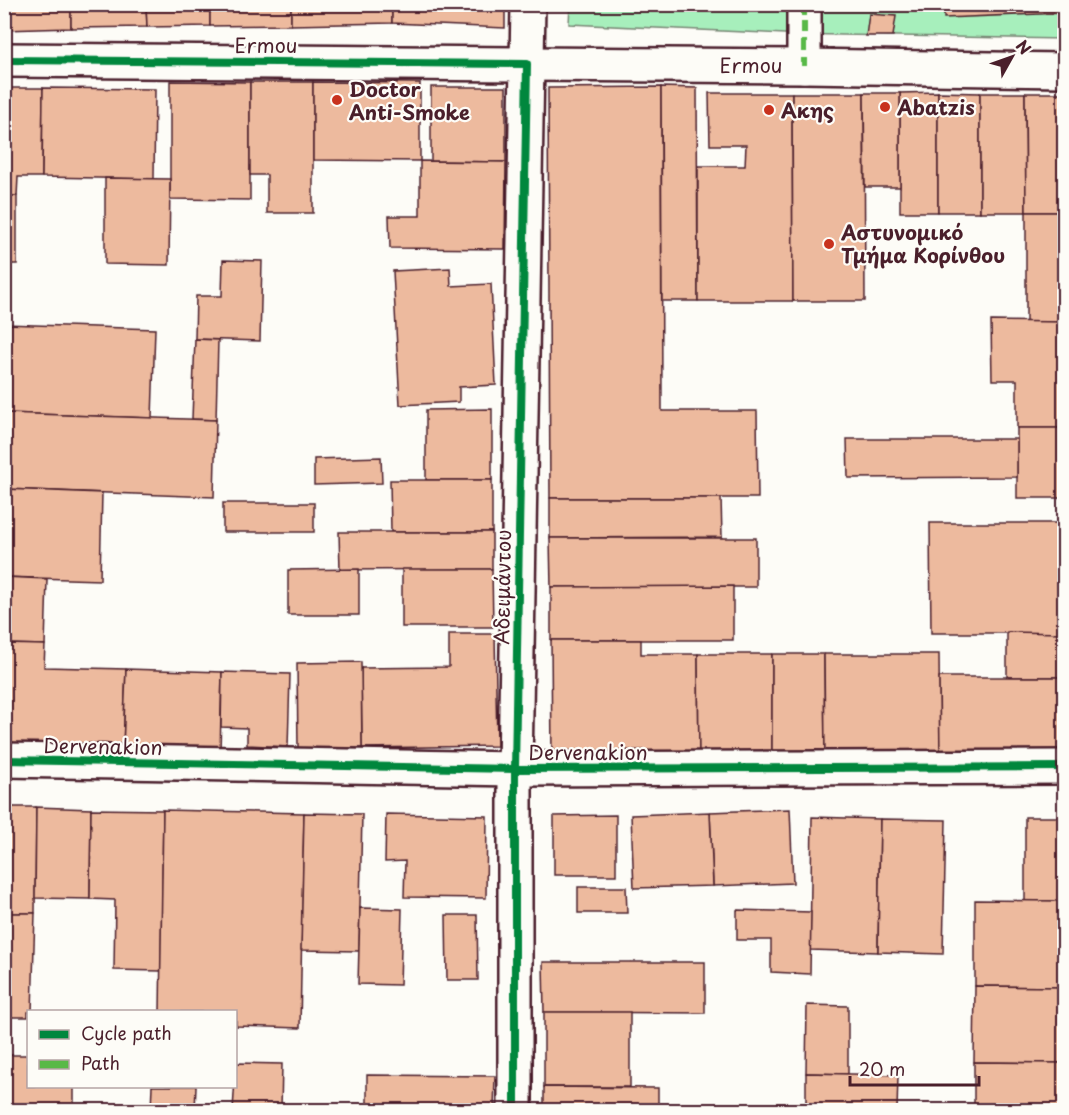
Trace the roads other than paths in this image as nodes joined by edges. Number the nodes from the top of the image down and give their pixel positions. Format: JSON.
{"nodes":[{"id":1,"x":528,"y":4,"type":"edge"},
{"id":2,"x":804,"y":4,"type":"edge"},
{"id":3,"x":4,"y":60,"type":"edge"},
{"id":4,"x":527,"y":64,"type":"junction"},
{"id":5,"x":804,"y":66,"type":"junction"},
{"id":6,"x":1065,"y":70,"type":"edge"},
{"id":7,"x":4,"y":760,"type":"edge"},
{"id":8,"x":1065,"y":767,"type":"edge"},
{"id":9,"x":515,"y":769,"type":"junction"},
{"id":10,"x":515,"y":1110,"type":"edge"}],
"edges":[{"from":1,"to":4,"type":"street","name":"Αδειμάντου"},
{"from":2,"to":5,"type":"street"},
{"from":3,"to":4,"type":"street","name":"Ermou"},
{"from":4,"to":5,"type":"street","name":"Ermou"},
{"from":4,"to":9,"type":"street","name":"Αδειμάντου"},
{"from":5,"to":6,"type":"street","name":"Ermou"},
{"from":7,"to":9,"type":"street","name":"Dervenakion"},
{"from":8,"to":9,"type":"street","name":"Dervenakion"},
{"from":9,"to":10,"type":"street","name":"Αδειμάντου"}]}
